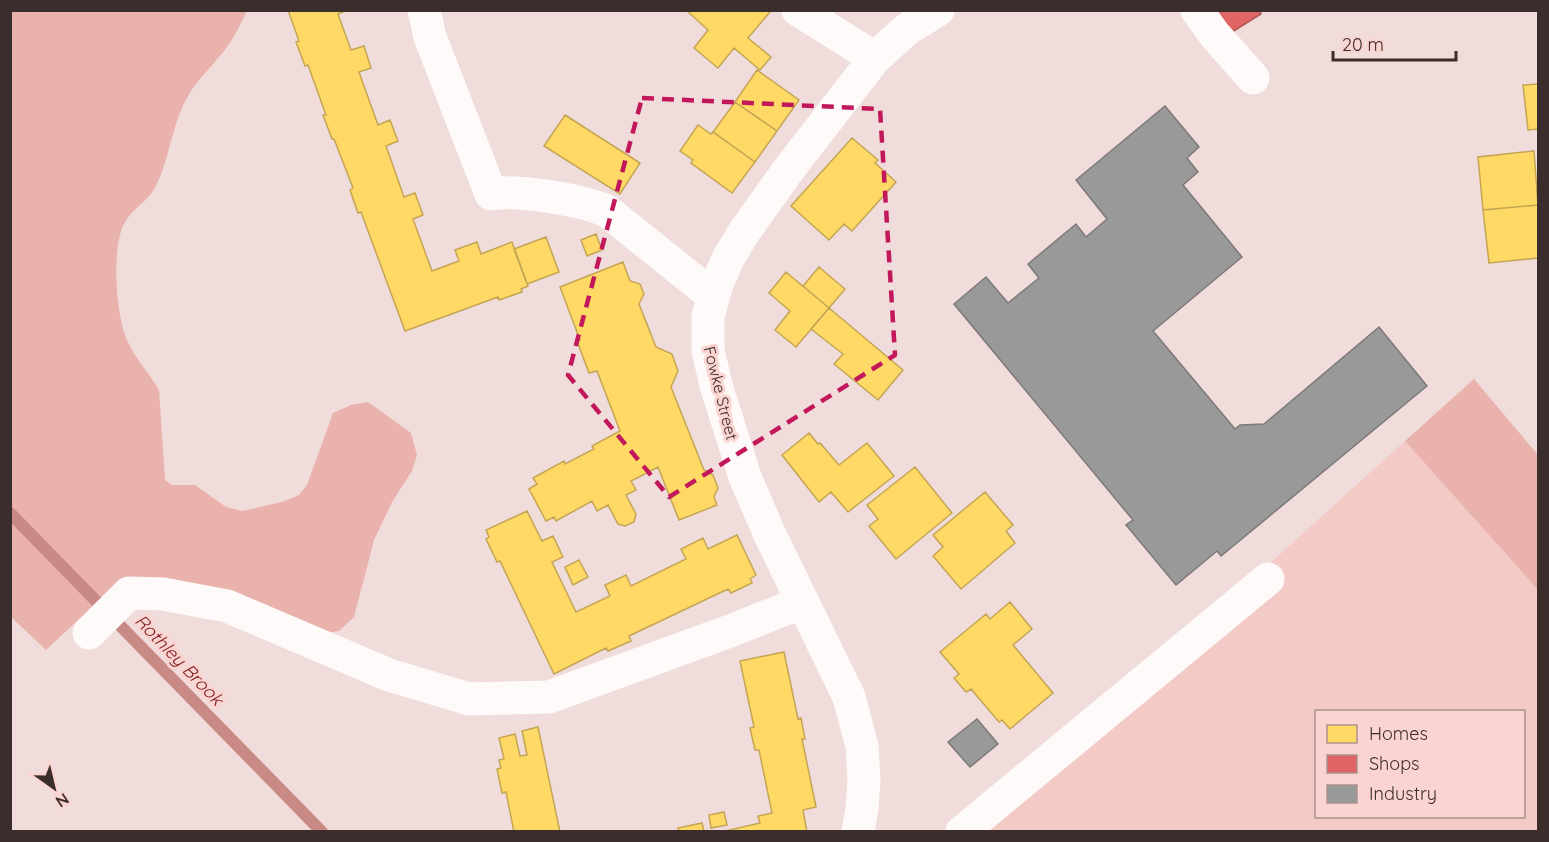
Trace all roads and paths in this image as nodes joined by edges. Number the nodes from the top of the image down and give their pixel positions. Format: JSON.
{"nodes":[{"id":1,"x":424,"y":10,"type":"edge"},
{"id":2,"x":798,"y":10,"type":"edge"},
{"id":3,"x":938,"y":10,"type":"edge"},
{"id":4,"x":1197,"y":10,"type":"edge"},
{"id":5,"x":875,"y":58,"type":"junction"},
{"id":6,"x":1253,"y":78,"type":"dead end"},
{"id":7,"x":713,"y":296,"type":"junction"},
{"id":8,"x":1268,"y":579,"type":"dead end"},
{"id":9,"x":803,"y":602,"type":"junction"},
{"id":10,"x":89,"y":633,"type":"dead end"},
{"id":11,"x":858,"y":831,"type":"edge"},
{"id":12,"x":962,"y":831,"type":"edge"}],
"edges":[{"from":1,"to":7,"type":"street"},
{"from":2,"to":5,"type":"street"},
{"from":3,"to":5,"type":"street","name":"Fowke Street"},
{"from":4,"to":6,"type":"street"},
{"from":5,"to":7,"type":"street","name":"Fowke Street"},
{"from":7,"to":9,"type":"street","name":"Fowke Street"},
{"from":8,"to":12,"type":"street"},
{"from":9,"to":10,"type":"street"},
{"from":9,"to":11,"type":"street","name":"Fowke Street"}]}
